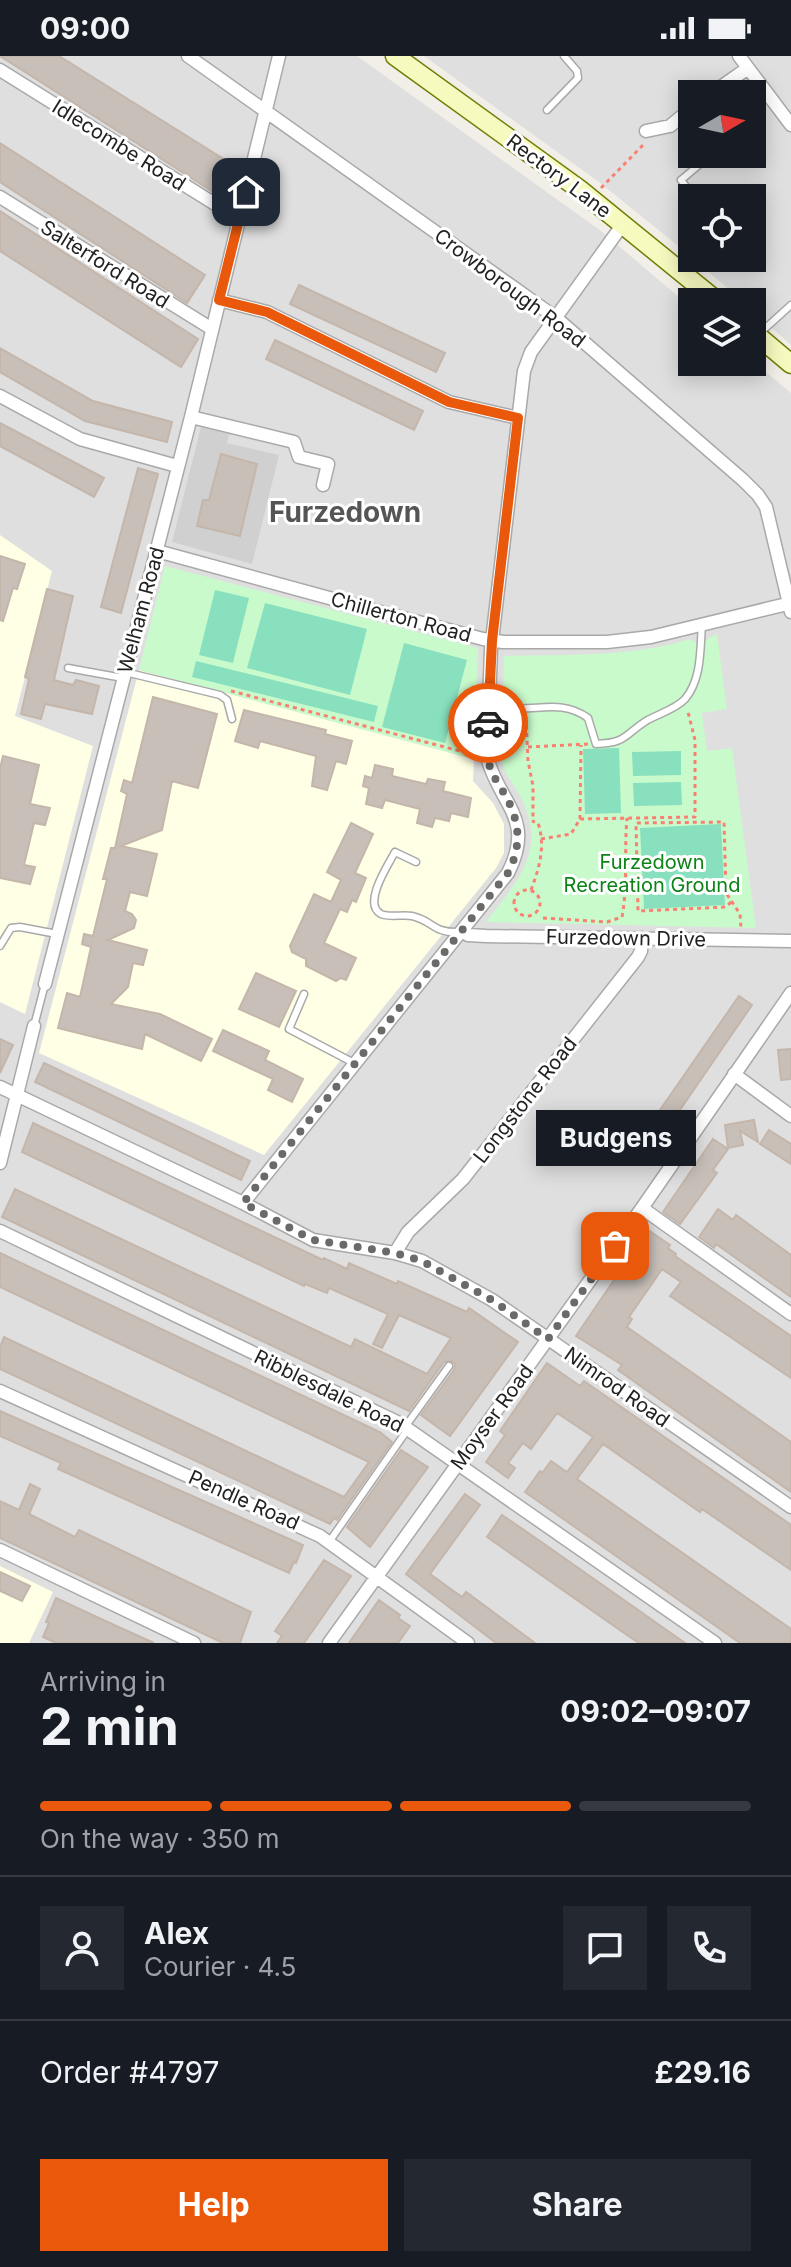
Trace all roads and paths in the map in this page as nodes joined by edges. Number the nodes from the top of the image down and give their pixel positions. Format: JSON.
{"nodes":[{"id":1,"x":188,"y":56,"type":"edge"},
{"id":2,"x":279,"y":56,"type":"edge"},
{"id":3,"x":395,"y":56,"type":"edge"},
{"id":4,"x":564,"y":56,"type":"edge"},
{"id":5,"x":739,"y":56,"type":"edge"},
{"id":6,"x":748,"y":68,"type":"junction"},
{"id":7,"x":0,"y":70,"type":"edge"},
{"id":8,"x":731,"y":80,"type":"edge"},
{"id":9,"x":786,"y":108,"type":"edge"},
{"id":10,"x":547,"y":110,"type":"dead end"},
{"id":11,"x":266,"y":111,"type":"junction"},
{"id":12,"x":678,"y":119,"type":"edge"},
{"id":13,"x":791,"y":125,"type":"edge"},
{"id":14,"x":646,"y":131,"type":"joint"},
{"id":15,"x":695,"y":168,"type":"edge"},
{"id":16,"x":684,"y":184,"type":"edge"},
{"id":17,"x":601,"y":188,"type":"dead end"},
{"id":18,"x":0,"y":197,"type":"edge"},
{"id":19,"x":239,"y":219,"type":"junction"},
{"id":20,"x":623,"y":224,"type":"junction"},
{"id":21,"x":701,"y":288,"type":"edge"},
{"id":22,"x":219,"y":300,"type":"junction"},
{"id":23,"x":791,"y":305,"type":"edge"},
{"id":24,"x":555,"y":317,"type":"junction"},
{"id":25,"x":766,"y":324,"type":"edge"},
{"id":26,"x":212,"y":329,"type":"junction"},
{"id":27,"x":766,"y":341,"type":"edge"},
{"id":28,"x":789,"y":359,"type":"edge"},
{"id":29,"x":0,"y":396,"type":"edge"},
{"id":30,"x":191,"y":417,"type":"junction"},
{"id":31,"x":518,"y":418,"type":"junction"},
{"id":32,"x":177,"y":466,"type":"junction"},
{"id":33,"x":323,"y":485,"type":"dead end"},
{"id":34,"x":157,"y":551,"type":"junction"},
{"id":35,"x":790,"y":606,"type":"edge"},
{"id":36,"x":702,"y":625,"type":"junction"},
{"id":37,"x":492,"y":641,"type":"junction"},
{"id":38,"x":68,"y":668,"type":"dead end"},
{"id":39,"x":124,"y":675,"type":"junction"},
{"id":40,"x":232,"y":691,"type":"dead end"},
{"id":41,"x":684,"y":700,"type":"junction"},
{"id":42,"x":510,"y":708,"type":"dead end"},
{"id":43,"x":525,"y":709,"type":"junction"},
{"id":44,"x":232,"y":719,"type":"dead end"},
{"id":45,"x":596,"y":744,"type":"junction"},
{"id":46,"x":581,"y":745,"type":"junction"},
{"id":47,"x":528,"y":747,"type":"junction"},
{"id":48,"x":487,"y":757,"type":"junction"},
{"id":49,"x":627,"y":818,"type":"junction"},
{"id":50,"x":580,"y":819,"type":"junction"},
{"id":51,"x":533,"y":821,"type":"junction"},
{"id":52,"x":517,"y":824,"type":"junction"},
{"id":53,"x":541,"y":839,"type":"junction"},
{"id":54,"x":416,"y":862,"type":"dead end"},
{"id":55,"x":531,"y":890,"type":"junction"},
{"id":56,"x":731,"y":902,"type":"junction"},
{"id":57,"x":543,"y":918,"type":"dead end"},
{"id":58,"x":462,"y":931,"type":"junction"},
{"id":59,"x":57,"y":934,"type":"junction"},
{"id":60,"x":642,"y":938,"type":"junction"},
{"id":61,"x":741,"y":940,"type":"junction"},
{"id":62,"x":791,"y":941,"type":"edge"},
{"id":63,"x":0,"y":946,"type":"edge"},
{"id":64,"x":45,"y":984,"type":"joint"},
{"id":65,"x":791,"y":993,"type":"edge"},
{"id":66,"x":304,"y":994,"type":"dead end"},
{"id":67,"x":34,"y":1026,"type":"joint"},
{"id":68,"x":354,"y":1063,"type":"junction"},
{"id":69,"x":734,"y":1074,"type":"junction"},
{"id":70,"x":0,"y":1087,"type":"edge"},
{"id":71,"x":17,"y":1095,"type":"junction"},
{"id":72,"x":791,"y":1116,"type":"edge"},
{"id":73,"x":0,"y":1163,"type":"edge"},
{"id":74,"x":243,"y":1203,"type":"junction"},
{"id":75,"x":642,"y":1208,"type":"junction"},
{"id":76,"x":0,"y":1231,"type":"edge"},
{"id":77,"x":395,"y":1253,"type":"junction"},
{"id":78,"x":791,"y":1314,"type":"edge"},
{"id":79,"x":548,"y":1339,"type":"junction"},
{"id":80,"x":449,"y":1366,"type":"dead end"},
{"id":81,"x":0,"y":1391,"type":"edge"},
{"id":82,"x":406,"y":1428,"type":"junction"},
{"id":83,"x":458,"y":1465,"type":"junction"},
{"id":84,"x":791,"y":1507,"type":"edge"},
{"id":85,"x":329,"y":1542,"type":"junction"},
{"id":86,"x":0,"y":1550,"type":"edge"},
{"id":87,"x":376,"y":1576,"type":"junction"},
{"id":88,"x":194,"y":1643,"type":"edge"},
{"id":89,"x":329,"y":1643,"type":"edge"},
{"id":90,"x":468,"y":1643,"type":"edge"},
{"id":91,"x":715,"y":1643,"type":"edge"}],
"edges":[{"from":1,"to":11,"type":"street","name":"Crowborough Road"},
{"from":2,"to":11,"type":"street","name":"Welham Road"},
{"from":3,"to":20,"type":"main road","name":"Rectory Lane"},
{"from":4,"to":10,"type":"lane"},
{"from":5,"to":6,"type":"street"},
{"from":6,"to":8,"type":"street"},
{"from":6,"to":9,"type":"street"},
{"from":7,"to":19,"type":"street","name":"Idlecombe Road"},
{"from":9,"to":13,"type":"street"},
{"from":11,"to":19,"type":"street","name":"Welham Road"},
{"from":11,"to":24,"type":"street","name":"Crowborough Road"},
{"from":12,"to":14,"type":"street"},
{"from":14,"to":17,"type":"path"},
{"from":15,"to":16,"type":"lane"},
{"from":18,"to":26,"type":"street","name":"Salterford Road"},
{"from":19,"to":22,"type":"street","name":"Welham Road"},
{"from":20,"to":21,"type":"main road","name":"Rectory Lane"},
{"from":20,"to":24,"type":"street"},
{"from":22,"to":26,"type":"street","name":"Welham Road"},
{"from":22,"to":31,"type":"street"},
{"from":23,"to":25,"type":"lane"},
{"from":24,"to":31,"type":"street"},
{"from":24,"to":35,"type":"street","name":"Crowborough Road"},
{"from":26,"to":30,"type":"street","name":"Welham Road"},
{"from":27,"to":28,"type":"main road"},
{"from":29,"to":32,"type":"street"},
{"from":30,"to":32,"type":"street","name":"Welham Road"},
{"from":30,"to":33,"type":"street"},
{"from":31,"to":37,"type":"street"},
{"from":32,"to":34,"type":"street","name":"Welham Road"},
{"from":34,"to":37,"type":"street","name":"Chillerton Road"},
{"from":34,"to":39,"type":"street","name":"Welham Road"},
{"from":35,"to":36,"type":"street","name":"Chillerton Road"},
{"from":36,"to":37,"type":"street","name":"Chillerton Road"},
{"from":36,"to":41,"type":"lane"},
{"from":37,"to":48,"type":"street"},
{"from":38,"to":39,"type":"lane"},
{"from":39,"to":44,"type":"lane"},
{"from":39,"to":59,"type":"street","name":"Welham Road"},
{"from":40,"to":48,"type":"path"},
{"from":41,"to":45,"type":"lane"},
{"from":41,"to":49,"type":"path"},
{"from":42,"to":43,"type":"lane"},
{"from":43,"to":45,"type":"lane"},
{"from":43,"to":47,"type":"path"},
{"from":45,"to":46,"type":"path"},
{"from":46,"to":47,"type":"path"},
{"from":46,"to":50,"type":"path"},
{"from":47,"to":51,"type":"path"},
{"from":48,"to":52,"type":"street"},
{"from":49,"to":50,"type":"path"},
{"from":49,"to":57,"type":"path"},
{"from":50,"to":53,"type":"path"},
{"from":51,"to":52,"type":"path"},
{"from":51,"to":53,"type":"path"},
{"from":52,"to":58,"type":"street"},
{"from":53,"to":55,"type":"path"},
{"from":54,"to":58,"type":"lane"},
{"from":55,"to":55,"type":"path"},
{"from":56,"to":56,"type":"path"},
{"from":56,"to":61,"type":"path"},
{"from":58,"to":60,"type":"street","name":"Furzedown Drive"},
{"from":58,"to":68,"type":"street"},
{"from":59,"to":63,"type":"lane"},
{"from":59,"to":64,"type":"street","name":"Welham Road"},
{"from":60,"to":61,"type":"street","name":"Furzedown Drive"},
{"from":60,"to":77,"type":"street","name":"Longstone Road"},
{"from":61,"to":62,"type":"street","name":"Furzedown Drive"},
{"from":64,"to":67,"type":"lane","name":"Welham Road"},
{"from":65,"to":69,"type":"street","name":"Moyser Road"},
{"from":66,"to":68,"type":"lane"},
{"from":67,"to":71,"type":"street","name":"Welham Road"},
{"from":68,"to":74,"type":"street"},
{"from":69,"to":72,"type":"street"},
{"from":69,"to":75,"type":"street","name":"Moyser Road"},
{"from":70,"to":71,"type":"street","name":"Nimrod Road"},
{"from":71,"to":73,"type":"street","name":"Welham Road"},
{"from":71,"to":74,"type":"street","name":"Nimrod Road"},
{"from":74,"to":77,"type":"street","name":"Nimrod Road"},
{"from":75,"to":78,"type":"street"},
{"from":75,"to":79,"type":"street","name":"Moyser Road"},
{"from":76,"to":82,"type":"street","name":"Ribblesdale Road"},
{"from":77,"to":79,"type":"street","name":"Nimrod Road"},
{"from":79,"to":83,"type":"street","name":"Moyser Road"},
{"from":79,"to":84,"type":"street","name":"Nimrod Road"},
{"from":80,"to":82,"type":"lane"},
{"from":81,"to":85,"type":"street","name":"Pendle Road"},
{"from":82,"to":83,"type":"street","name":"Ribblesdale Road"},
{"from":82,"to":85,"type":"lane"},
{"from":83,"to":87,"type":"street","name":"Moyser Road"},
{"from":83,"to":91,"type":"street","name":"Ribblesdale Road"},
{"from":85,"to":87,"type":"street","name":"Pendle Road"},
{"from":86,"to":88,"type":"street"},
{"from":87,"to":89,"type":"street","name":"Moyser Road"},
{"from":87,"to":90,"type":"street","name":"Pendle Road"}]}
